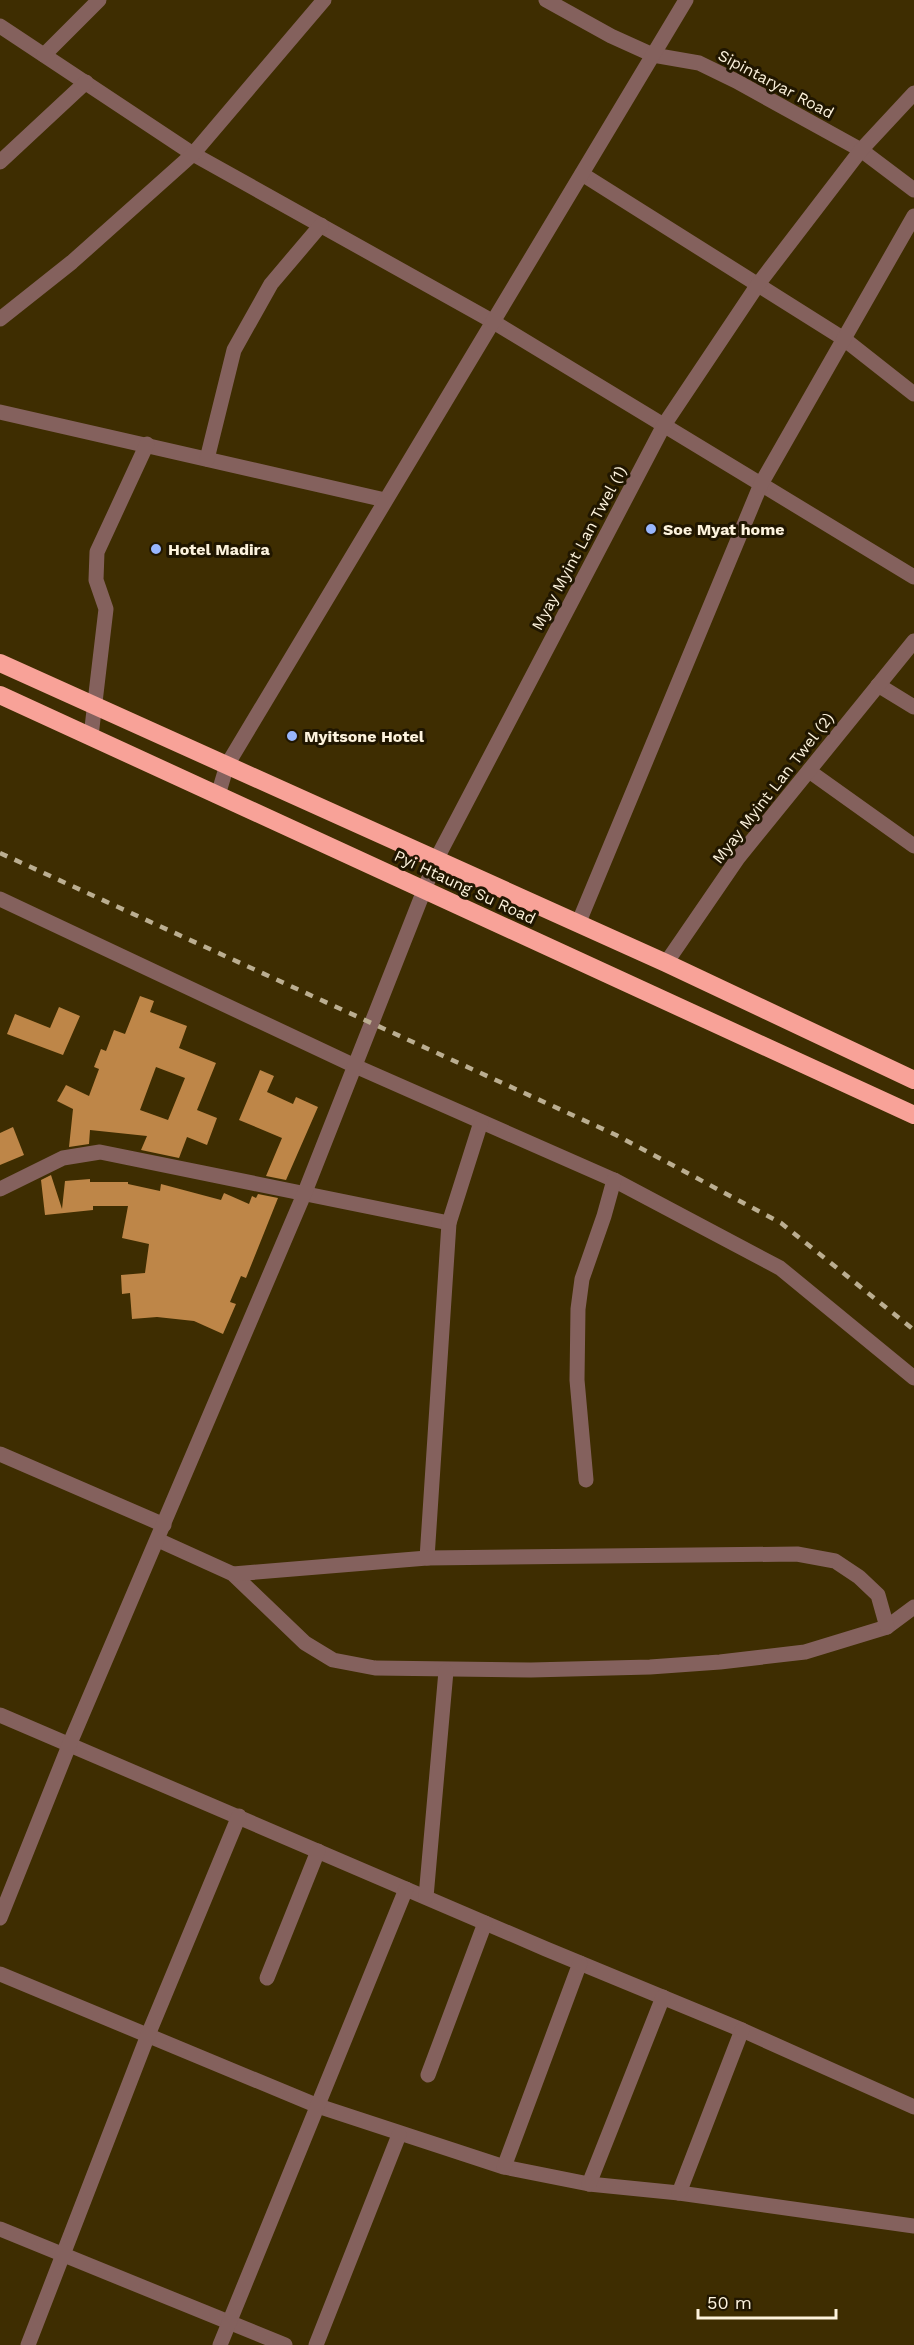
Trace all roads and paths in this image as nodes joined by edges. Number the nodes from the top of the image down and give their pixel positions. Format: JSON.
{"nodes":[{"id":1,"x":99,"y":0,"type":"edge"},
{"id":2,"x":324,"y":0,"type":"edge"},
{"id":3,"x":546,"y":0,"type":"edge"},
{"id":4,"x":686,"y":0,"type":"edge"},
{"id":5,"x":0,"y":26,"type":"edge"},
{"id":6,"x":44,"y":55,"type":"junction"},
{"id":7,"x":653,"y":55,"type":"junction"},
{"id":8,"x":86,"y":82,"type":"junction"},
{"id":9,"x":914,"y":93,"type":"edge"},
{"id":10,"x":861,"y":150,"type":"junction"},
{"id":11,"x":193,"y":154,"type":"junction"},
{"id":12,"x":0,"y":162,"type":"edge"},
{"id":13,"x":582,"y":174,"type":"junction"},
{"id":14,"x":914,"y":190,"type":"edge"},
{"id":15,"x":914,"y":216,"type":"edge"},
{"id":16,"x":321,"y":225,"type":"junction"},
{"id":17,"x":759,"y":283,"type":"junction"},
{"id":18,"x":0,"y":319,"type":"edge"},
{"id":19,"x":492,"y":321,"type":"junction"},
{"id":20,"x":844,"y":339,"type":"junction"},
{"id":21,"x":914,"y":394,"type":"edge"},
{"id":22,"x":0,"y":412,"type":"edge"},
{"id":23,"x":664,"y":425,"type":"junction"},
{"id":24,"x":147,"y":444,"type":"junction"},
{"id":25,"x":207,"y":459,"type":"junction"},
{"id":26,"x":761,"y":484,"type":"junction"},
{"id":27,"x":385,"y":500,"type":"junction"},
{"id":28,"x":914,"y":577,"type":"edge"},
{"id":29,"x":914,"y":641,"type":"edge"},
{"id":30,"x":0,"y":663,"type":"edge"},
{"id":31,"x":878,"y":685,"type":"junction"},
{"id":32,"x":0,"y":695,"type":"edge"},
{"id":33,"x":94,"y":704,"type":"junction"},
{"id":34,"x":914,"y":707,"type":"edge"},
{"id":35,"x":91,"y":736,"type":"junction"},
{"id":36,"x":227,"y":765,"type":"junction"},
{"id":37,"x":809,"y":771,"type":"junction"},
{"id":38,"x":218,"y":795,"type":"junction"},
{"id":39,"x":914,"y":846,"type":"edge"},
{"id":40,"x":436,"y":860,"type":"junction"},
{"id":41,"x":424,"y":889,"type":"junction"},
{"id":42,"x":0,"y":899,"type":"edge"},
{"id":43,"x":578,"y":924,"type":"junction"},
{"id":44,"x":666,"y":963,"type":"junction"},
{"id":45,"x":719,"y":988,"type":"junction"},
{"id":46,"x":701,"y":1017,"type":"junction"},
{"id":47,"x":872,"y":1060,"type":"junction"},
{"id":48,"x":355,"y":1066,"type":"junction"},
{"id":49,"x":914,"y":1080,"type":"edge"},
{"id":50,"x":854,"y":1087,"type":"junction"},
{"id":51,"x":914,"y":1115,"type":"edge"},
{"id":52,"x":481,"y":1122,"type":"junction"},
{"id":53,"x":614,"y":1180,"type":"junction"},
{"id":54,"x":0,"y":1189,"type":"edge"},
{"id":55,"x":305,"y":1192,"type":"junction"},
{"id":56,"x":449,"y":1223,"type":"junction"},
{"id":57,"x":914,"y":1378,"type":"edge"},
{"id":58,"x":0,"y":1454,"type":"edge"},
{"id":59,"x":586,"y":1480,"type":"dead end"},
{"id":60,"x":164,"y":1526,"type":"junction"},
{"id":61,"x":158,"y":1540,"type":"junction"},
{"id":62,"x":427,"y":1558,"type":"junction"},
{"id":63,"x":233,"y":1574,"type":"junction"},
{"id":64,"x":914,"y":1607,"type":"edge"},
{"id":65,"x":887,"y":1627,"type":"junction"},
{"id":66,"x":446,"y":1671,"type":"junction"},
{"id":67,"x":0,"y":1714,"type":"edge"},
{"id":68,"x":70,"y":1743,"type":"junction"},
{"id":69,"x":239,"y":1816,"type":"junction"},
{"id":70,"x":318,"y":1851,"type":"junction"},
{"id":71,"x":406,"y":1888,"type":"junction"},
{"id":72,"x":426,"y":1897,"type":"junction"},
{"id":73,"x":0,"y":1918,"type":"edge"},
{"id":74,"x":485,"y":1923,"type":"junction"},
{"id":75,"x":580,"y":1963,"type":"junction"},
{"id":76,"x":0,"y":1974,"type":"edge"},
{"id":77,"x":267,"y":1978,"type":"dead end"},
{"id":78,"x":663,"y":1997,"type":"junction"},
{"id":79,"x":742,"y":2030,"type":"junction"},
{"id":80,"x":148,"y":2035,"type":"junction"},
{"id":81,"x":428,"y":2075,"type":"dead end"},
{"id":82,"x":318,"y":2106,"type":"junction"},
{"id":83,"x":914,"y":2107,"type":"edge"},
{"id":84,"x":399,"y":2135,"type":"junction"},
{"id":85,"x":504,"y":2167,"type":"junction"},
{"id":86,"x":589,"y":2184,"type":"junction"},
{"id":87,"x":679,"y":2193,"type":"junction"},
{"id":88,"x":914,"y":2226,"type":"edge"},
{"id":89,"x":0,"y":2229,"type":"edge"},
{"id":90,"x":63,"y":2255,"type":"junction"},
{"id":91,"x":229,"y":2323,"type":"junction"},
{"id":92,"x":28,"y":2345,"type":"edge"},
{"id":93,"x":220,"y":2345,"type":"edge"},
{"id":94,"x":285,"y":2345,"type":"edge"},
{"id":95,"x":316,"y":2345,"type":"edge"}],
"edges":[{"from":1,"to":6,"type":"street"},
{"from":2,"to":11,"type":"street"},
{"from":3,"to":7,"type":"street","name":"Sipintaryar Road"},
{"from":4,"to":7,"type":"street"},
{"from":5,"to":6,"type":"street"},
{"from":6,"to":8,"type":"street"},
{"from":7,"to":10,"type":"street","name":"Sipintaryar Road"},
{"from":7,"to":13,"type":"street"},
{"from":8,"to":11,"type":"street"},
{"from":8,"to":12,"type":"street"},
{"from":9,"to":10,"type":"street","name":"Myay Myint Lan Twel (1)"},
{"from":10,"to":14,"type":"street","name":"Sipintaryar Road"},
{"from":10,"to":17,"type":"street","name":"Myay Myint Lan Twel (1)"},
{"from":11,"to":16,"type":"street"},
{"from":11,"to":18,"type":"street"},
{"from":13,"to":17,"type":"street"},
{"from":13,"to":19,"type":"street"},
{"from":15,"to":20,"type":"street"},
{"from":16,"to":19,"type":"street"},
{"from":16,"to":25,"type":"street"},
{"from":17,"to":20,"type":"street"},
{"from":17,"to":23,"type":"street","name":"Myay Myint Lan Twel (1)"},
{"from":19,"to":23,"type":"street"},
{"from":19,"to":27,"type":"street"},
{"from":20,"to":21,"type":"street"},
{"from":20,"to":26,"type":"street"},
{"from":22,"to":24,"type":"street"},
{"from":23,"to":26,"type":"street"},
{"from":23,"to":40,"type":"street","name":"Myay Myint Lan Twel (1)"},
{"from":24,"to":25,"type":"street"},
{"from":24,"to":33,"type":"street"},
{"from":25,"to":27,"type":"street"},
{"from":26,"to":28,"type":"street"},
{"from":26,"to":43,"type":"street"},
{"from":27,"to":36,"type":"street"},
{"from":29,"to":31,"type":"street","name":"Myay Myint Lan Twel (2)"},
{"from":30,"to":33,"type":"highway","name":"Pyi Htaung Su Road"},
{"from":31,"to":34,"type":"street"},
{"from":31,"to":37,"type":"street","name":"Myay Myint Lan Twel (2)"},
{"from":32,"to":35,"type":"highway","name":"Pyi Htaung Su Road"},
{"from":33,"to":35,"type":"street"},
{"from":33,"to":36,"type":"highway","name":"Pyi Htaung Su Road"},
{"from":35,"to":38,"type":"highway","name":"Pyi Htaung Su Road"},
{"from":36,"to":38,"type":"street"},
{"from":36,"to":40,"type":"highway","name":"Pyi Htaung Su Road"},
{"from":37,"to":39,"type":"street"},
{"from":37,"to":44,"type":"street","name":"Myay Myint Lan Twel (2)"},
{"from":38,"to":41,"type":"highway","name":"Pyi Htaung Su Road"},
{"from":40,"to":41,"type":"street","name":"Myay Myint Lan Twel (1)"},
{"from":40,"to":43,"type":"highway","name":"Pyi Htaung Su Road"},
{"from":41,"to":46,"type":"highway","name":"Pyi Htaung Su Road"},
{"from":41,"to":48,"type":"street","name":"Myay Myint Lan Twel (1)"},
{"from":42,"to":48,"type":"street"},
{"from":43,"to":44,"type":"highway","name":"Pyi Htaung Su Road"},
{"from":44,"to":45,"type":"highway","name":"Pyi Htaung Su Road"},
{"from":45,"to":46,"type":"highway"},
{"from":45,"to":47,"type":"highway","name":"Pyi Htaung Su Road"},
{"from":46,"to":50,"type":"highway","name":"Pyi Htaung Su Road"},
{"from":47,"to":49,"type":"highway","name":"Pyi Htaung Su Road"},
{"from":47,"to":50,"type":"highway"},
{"from":48,"to":52,"type":"street"},
{"from":48,"to":55,"type":"street","name":"Myay Myint Lan Twel (1)"},
{"from":50,"to":51,"type":"highway","name":"Pyi Htaung Su Road"},
{"from":52,"to":53,"type":"street"},
{"from":52,"to":56,"type":"street"},
{"from":53,"to":57,"type":"street"},
{"from":53,"to":59,"type":"street"},
{"from":54,"to":55,"type":"street"},
{"from":55,"to":56,"type":"street"},
{"from":55,"to":60,"type":"street","name":"Myay Myint Lan Twel (1)"},
{"from":56,"to":62,"type":"street"},
{"from":58,"to":60,"type":"street"},
{"from":60,"to":61,"type":"street","name":"Myay Myint Lan Twel (1)"},
{"from":61,"to":63,"type":"street"},
{"from":61,"to":68,"type":"street","name":"Myay Myint Lan Twel (1)"},
{"from":62,"to":63,"type":"street"},
{"from":62,"to":65,"type":"street"},
{"from":63,"to":66,"type":"street"},
{"from":64,"to":65,"type":"street"},
{"from":65,"to":66,"type":"street"},
{"from":66,"to":72,"type":"street"},
{"from":67,"to":68,"type":"street"},
{"from":68,"to":69,"type":"street"},
{"from":68,"to":73,"type":"street","name":"Myay Myint Lan Twel (1)"},
{"from":69,"to":70,"type":"street"},
{"from":69,"to":80,"type":"street"},
{"from":70,"to":71,"type":"street"},
{"from":70,"to":77,"type":"street"},
{"from":71,"to":72,"type":"street"},
{"from":71,"to":82,"type":"street"},
{"from":72,"to":74,"type":"street"},
{"from":74,"to":75,"type":"street"},
{"from":74,"to":81,"type":"street"},
{"from":75,"to":78,"type":"street"},
{"from":75,"to":85,"type":"street"},
{"from":76,"to":80,"type":"street"},
{"from":78,"to":79,"type":"street"},
{"from":78,"to":86,"type":"street"},
{"from":79,"to":83,"type":"street"},
{"from":79,"to":87,"type":"street"},
{"from":80,"to":82,"type":"street"},
{"from":80,"to":90,"type":"street"},
{"from":82,"to":84,"type":"street"},
{"from":82,"to":91,"type":"street"},
{"from":84,"to":85,"type":"street"},
{"from":84,"to":95,"type":"street"},
{"from":85,"to":86,"type":"street"},
{"from":86,"to":87,"type":"street"},
{"from":87,"to":88,"type":"street"},
{"from":89,"to":90,"type":"street"},
{"from":90,"to":91,"type":"street"},
{"from":90,"to":92,"type":"street"},
{"from":91,"to":93,"type":"street"},
{"from":91,"to":94,"type":"street"}]}
